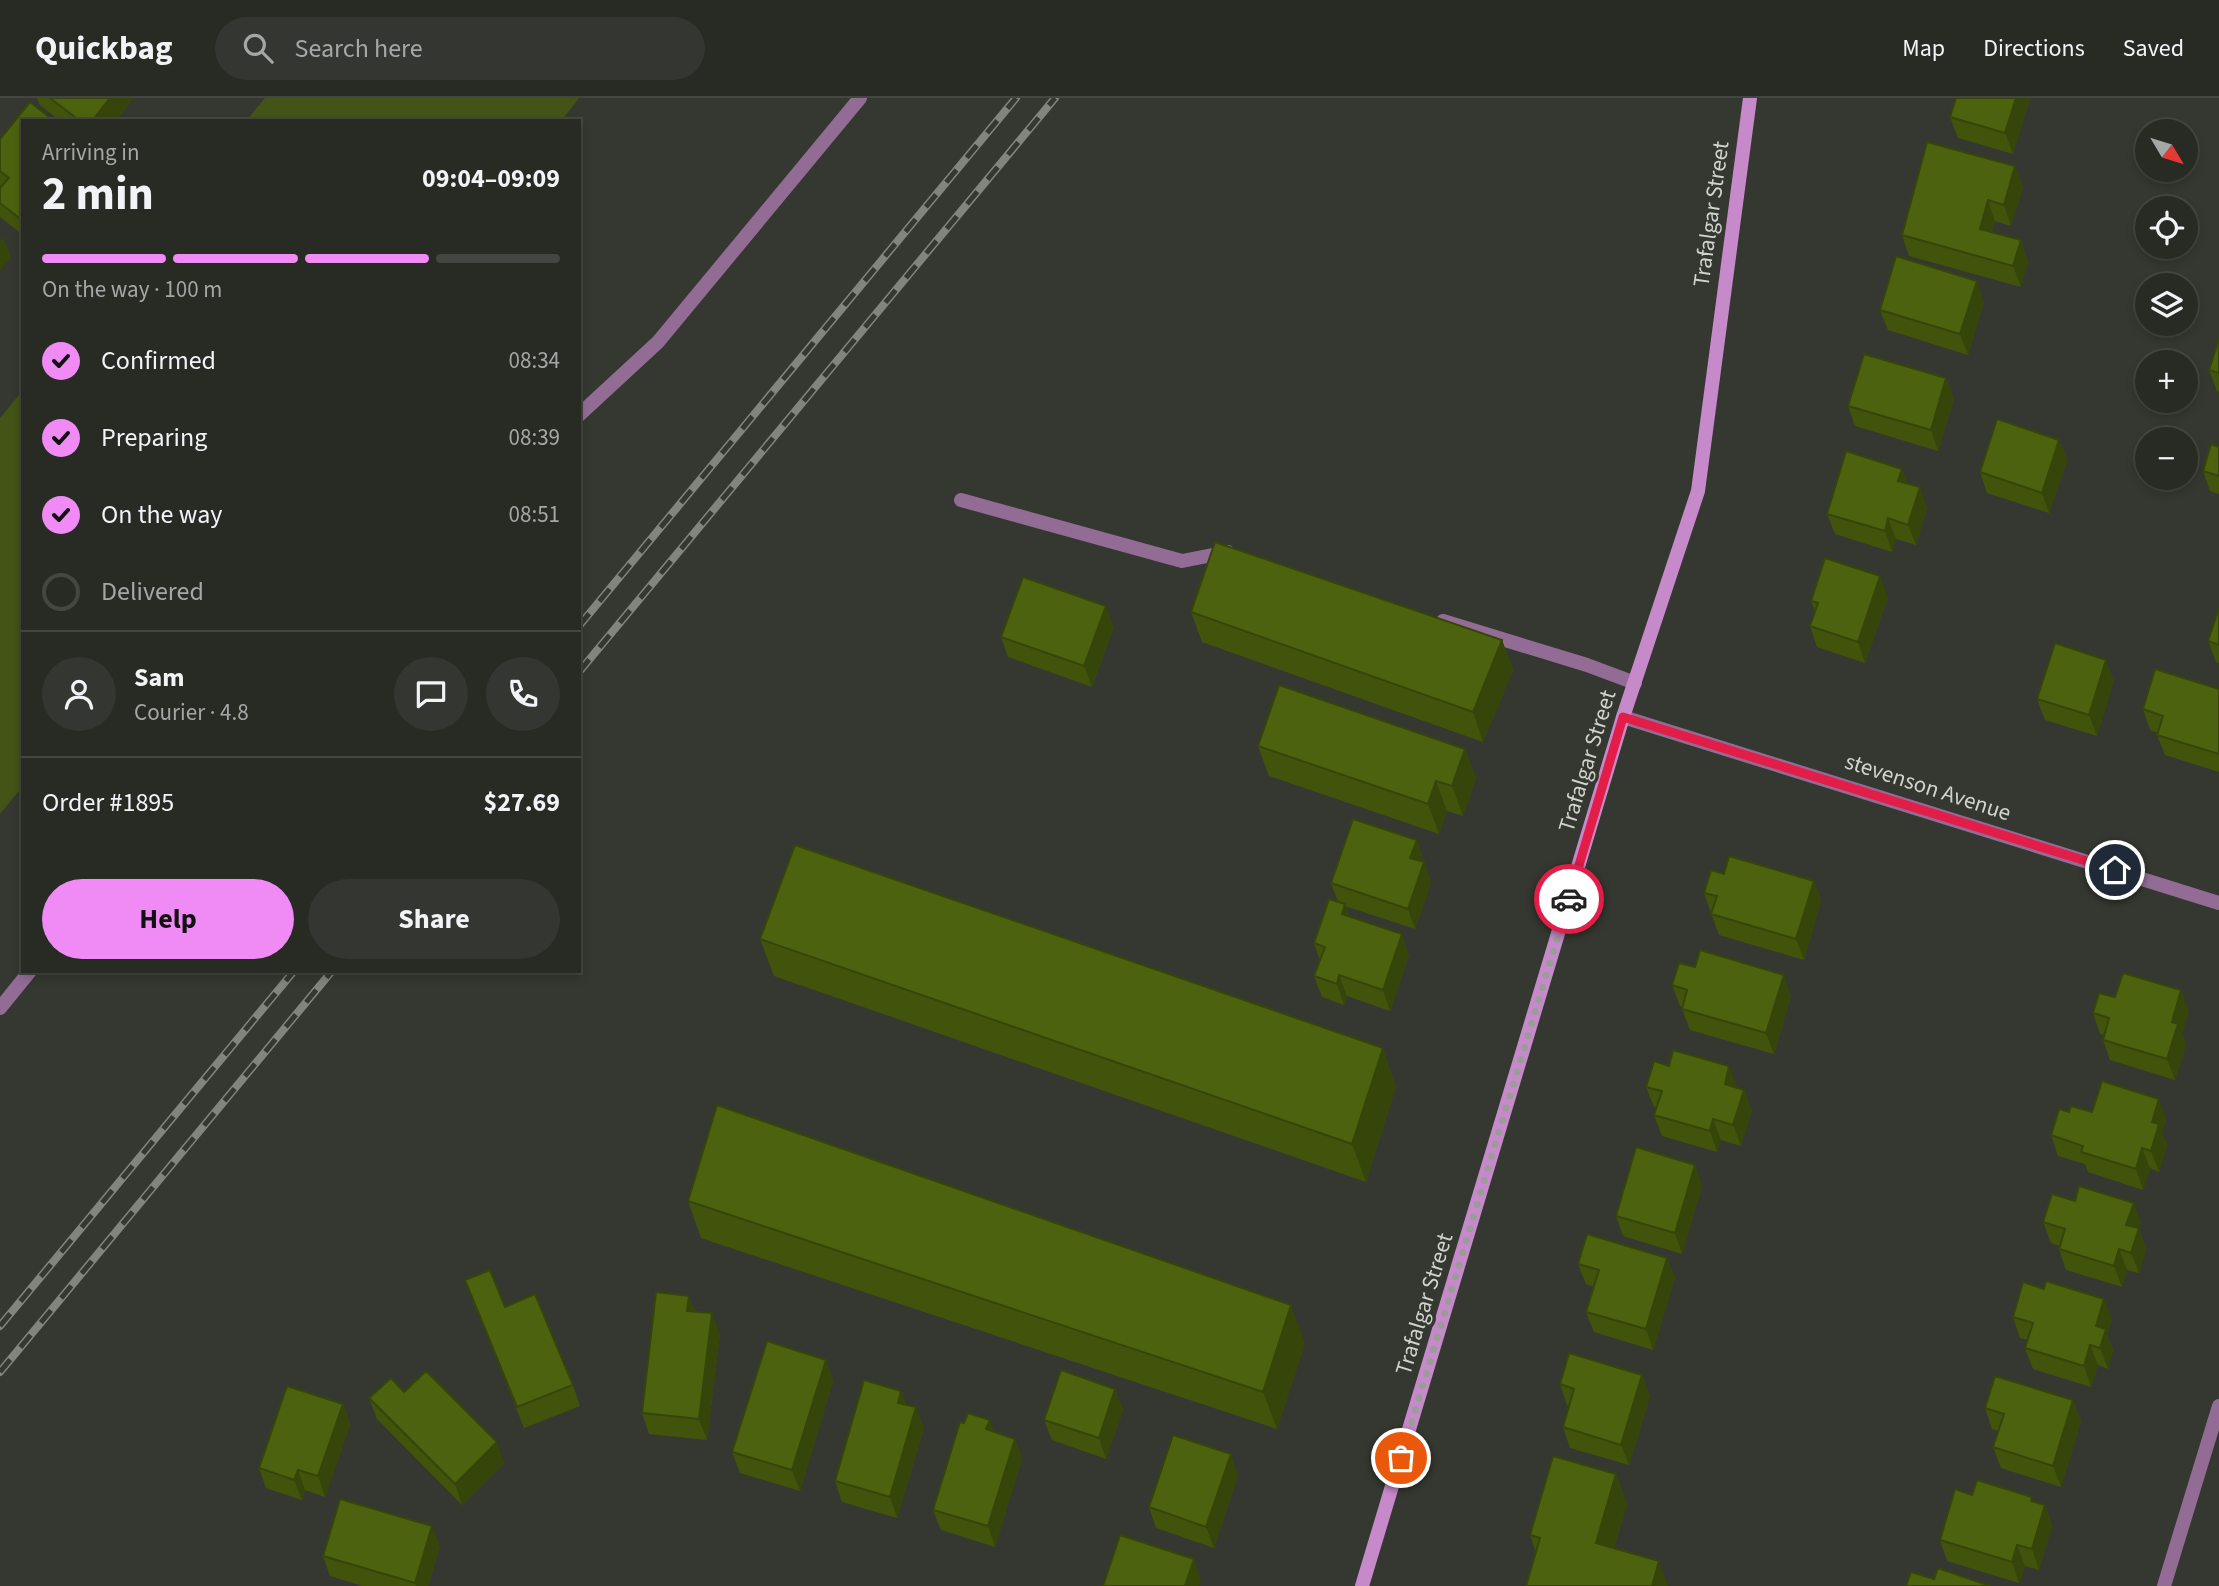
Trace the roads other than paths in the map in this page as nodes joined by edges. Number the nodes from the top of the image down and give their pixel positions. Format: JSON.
{"nodes":[{"id":1,"x":860,"y":98,"type":"edge"},
{"id":2,"x":1750,"y":98,"type":"edge"},
{"id":3,"x":581,"y":413,"type":"edge"},
{"id":4,"x":961,"y":500,"type":"dead end"},
{"id":5,"x":1248,"y":555,"type":"edge"},
{"id":6,"x":1429,"y":616,"type":"edge"},
{"id":7,"x":1635,"y":683,"type":"junction"},
{"id":8,"x":1623,"y":717,"type":"junction"},
{"id":9,"x":2219,"y":903,"type":"edge"},
{"id":10,"x":28,"y":973,"type":"edge"},
{"id":11,"x":0,"y":1008,"type":"edge"},
{"id":12,"x":2219,"y":1406,"type":"edge"},
{"id":13,"x":1362,"y":1586,"type":"edge"},
{"id":14,"x":2164,"y":1586,"type":"edge"}],
"edges":[{"from":1,"to":3,"type":"street"},
{"from":2,"to":7,"type":"main road","name":"Trafalgar Street"},
{"from":4,"to":5,"type":"street"},
{"from":6,"to":7,"type":"street"},
{"from":7,"to":8,"type":"main road","name":"Trafalgar Street"},
{"from":8,"to":9,"type":"street","name":"stevenson Avenue"},
{"from":8,"to":13,"type":"main road","name":"Trafalgar Street"},
{"from":10,"to":11,"type":"street"},
{"from":12,"to":14,"type":"street"}]}
